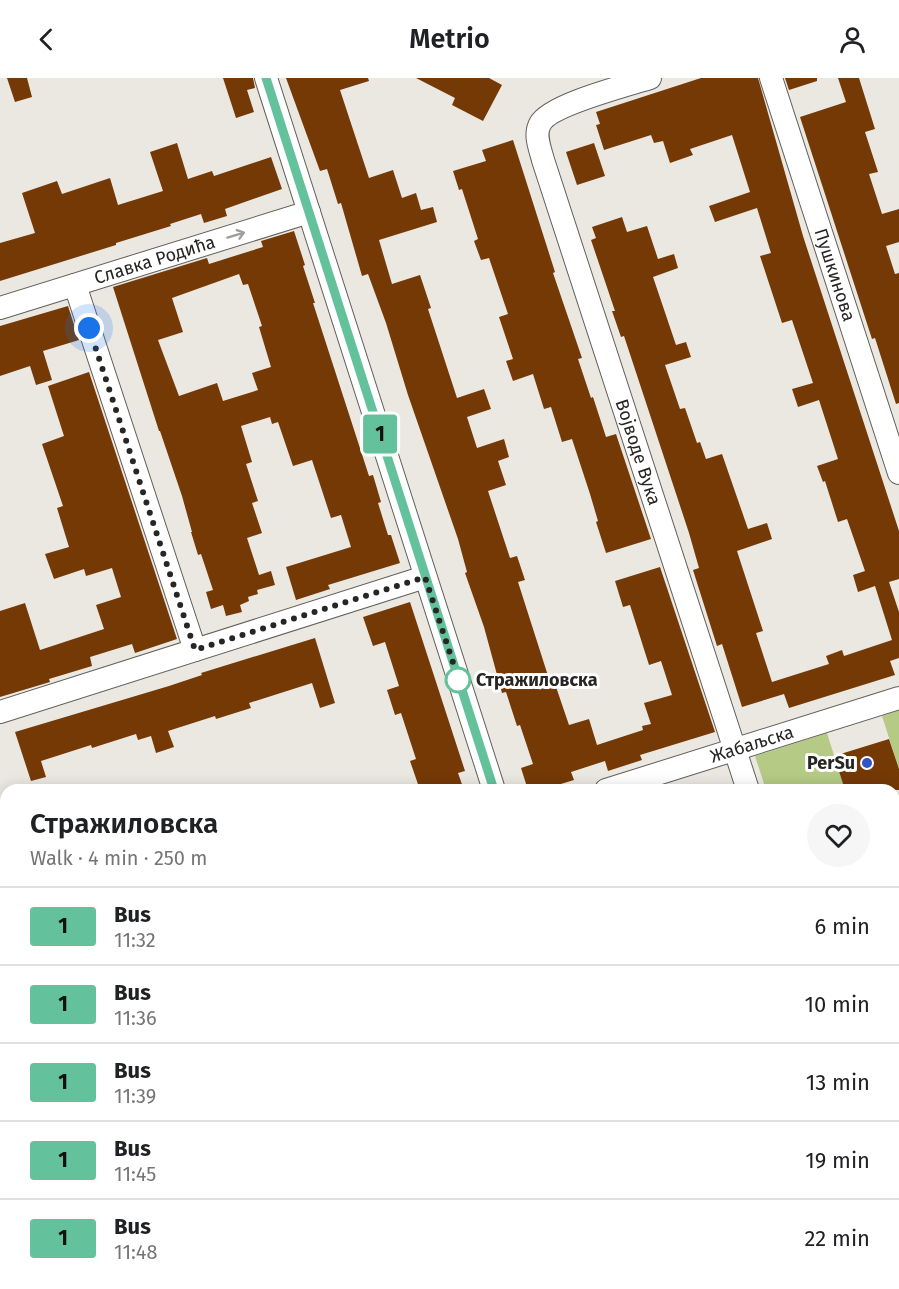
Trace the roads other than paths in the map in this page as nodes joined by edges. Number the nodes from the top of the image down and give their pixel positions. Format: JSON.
{"nodes":[{"id":1,"x":266,"y":78,"type":"edge"},
{"id":2,"x":650,"y":78,"type":"edge"},
{"id":3,"x":771,"y":78,"type":"edge"},
{"id":4,"x":309,"y":212,"type":"junction"},
{"id":5,"x":75,"y":285,"type":"junction"},
{"id":6,"x":0,"y":308,"type":"edge"},
{"id":7,"x":899,"y":473,"type":"edge"},
{"id":8,"x":425,"y":577,"type":"junction"},
{"id":9,"x":195,"y":650,"type":"junction"},
{"id":10,"x":899,"y":698,"type":"edge"},
{"id":11,"x":0,"y":712,"type":"edge"},
{"id":12,"x":735,"y":750,"type":"junction"},
{"id":13,"x":492,"y":784,"type":"edge"},
{"id":14,"x":625,"y":784,"type":"edge"},
{"id":15,"x":746,"y":784,"type":"edge"}],
"edges":[{"from":1,"to":4,"type":"street"},
{"from":2,"to":12,"type":"street","name":"Војводе Вука"},
{"from":3,"to":7,"type":"street","name":"Пушкинова"},
{"from":5,"to":4,"type":"street","name":"Славка Родића","one_way":true},
{"from":4,"to":8,"type":"street"},
{"from":5,"to":6,"type":"street","name":"Славка Родића"},
{"from":5,"to":9,"type":"street"},
{"from":8,"to":9,"type":"street"},
{"from":8,"to":13,"type":"street"},
{"from":9,"to":11,"type":"street"},
{"from":10,"to":12,"type":"street","name":"Жабаљска"},
{"from":12,"to":14,"type":"street","name":"Жабаљска"},
{"from":12,"to":15,"type":"street","name":"Војводе Вука"}]}
